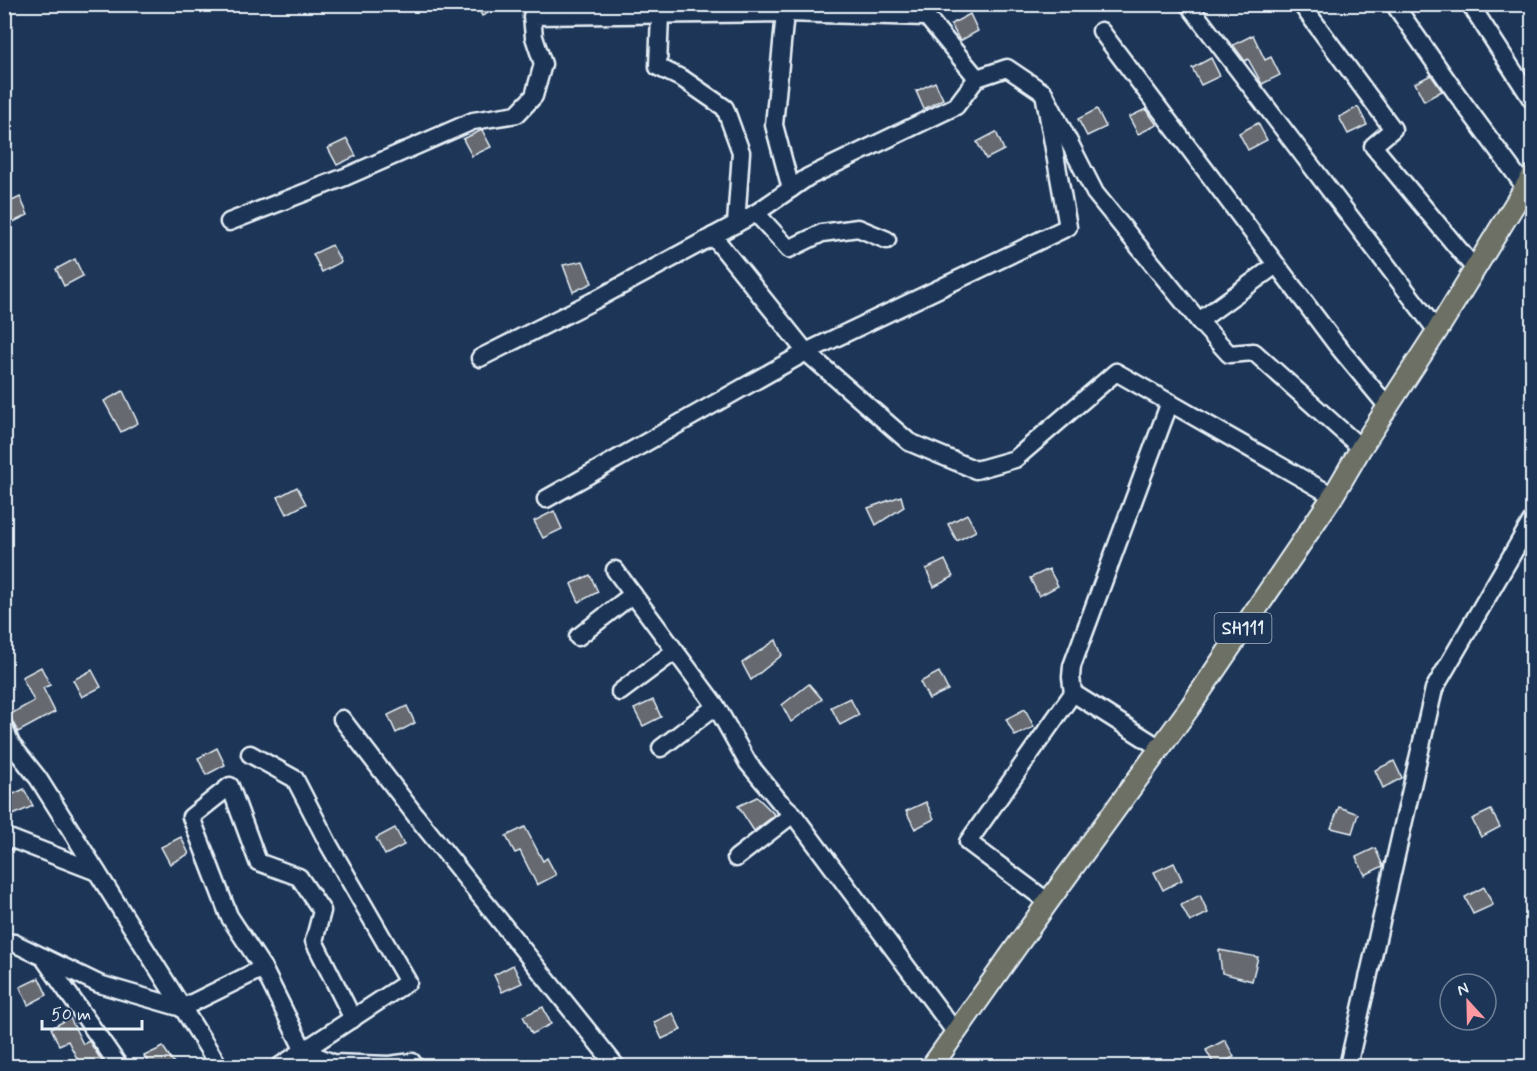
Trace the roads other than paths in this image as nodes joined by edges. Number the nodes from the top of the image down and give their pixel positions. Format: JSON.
{"nodes":[{"id":1,"x":1188,"y":4,"type":"edge"},
{"id":2,"x":1301,"y":4,"type":"edge"},
{"id":3,"x":1394,"y":4,"type":"edge"},
{"id":4,"x":1470,"y":4,"type":"edge"},
{"id":5,"x":921,"y":11,"type":"edge"},
{"id":6,"x":785,"y":13,"type":"junction"},
{"id":7,"x":660,"y":15,"type":"junction"},
{"id":8,"x":1101,"y":31,"type":"dead end"},
{"id":9,"x":978,"y":78,"type":"junction"},
{"id":10,"x":1044,"y":93,"type":"junction"},
{"id":11,"x":1533,"y":100,"type":"edge"},
{"id":12,"x":1529,"y":181,"type":"edge"},
{"id":13,"x":790,"y":189,"type":"junction"},
{"id":14,"x":756,"y":213,"type":"junction"},
{"id":15,"x":229,"y":222,"type":"dead end"},
{"id":16,"x":736,"y":224,"type":"junction"},
{"id":17,"x":713,"y":236,"type":"junction"},
{"id":18,"x":887,"y":240,"type":"dead end"},
{"id":19,"x":1276,"y":265,"type":"junction"},
{"id":20,"x":1475,"y":269,"type":"junction"},
{"id":21,"x":1199,"y":321,"type":"junction"},
{"id":22,"x":1437,"y":332,"type":"junction"},
{"id":23,"x":806,"y":352,"type":"junction"},
{"id":24,"x":480,"y":357,"type":"dead end"},
{"id":25,"x":1170,"y":402,"type":"junction"},
{"id":26,"x":1388,"y":407,"type":"junction"},
{"id":27,"x":1361,"y":448,"type":"junction"},
{"id":28,"x":1333,"y":496,"type":"junction"},
{"id":29,"x":546,"y":499,"type":"dead end"},
{"id":30,"x":1533,"y":520,"type":"edge"},
{"id":31,"x":615,"y":570,"type":"dead end"},
{"id":32,"x":633,"y":594,"type":"junction"},
{"id":33,"x":578,"y":637,"type":"dead end"},
{"id":34,"x":675,"y":651,"type":"junction"},
{"id":35,"x":620,"y":692,"type":"dead end"},
{"id":36,"x":1073,"y":693,"type":"junction"},
{"id":37,"x":716,"y":706,"type":"junction"},
{"id":38,"x":342,"y":719,"type":"dead end"},
{"id":39,"x":4,"y":727,"type":"edge"},
{"id":40,"x":661,"y":748,"type":"dead end"},
{"id":41,"x":1160,"y":748,"type":"junction"},
{"id":42,"x":250,"y":754,"type":"dead end"},
{"id":43,"x":793,"y":814,"type":"junction"},
{"id":44,"x":4,"y":836,"type":"edge"},
{"id":45,"x":736,"y":858,"type":"dead end"},
{"id":46,"x":97,"y":872,"type":"junction"},
{"id":47,"x":1048,"y":902,"type":"junction"},
{"id":48,"x":4,"y":942,"type":"edge"},
{"id":49,"x":42,"y":956,"type":"junction"},
{"id":50,"x":263,"y":968,"type":"junction"},
{"id":51,"x":182,"y":1008,"type":"junction"},
{"id":52,"x":353,"y":1019,"type":"junction"},
{"id":53,"x":956,"y":1034,"type":"junction"},
{"id":54,"x":304,"y":1051,"type":"junction"},
{"id":55,"x":119,"y":1066,"type":"edge"},
{"id":56,"x":219,"y":1066,"type":"edge"},
{"id":57,"x":280,"y":1066,"type":"edge"},
{"id":58,"x":414,"y":1066,"type":"edge"},
{"id":59,"x":616,"y":1066,"type":"edge"},
{"id":60,"x":932,"y":1066,"type":"edge"},
{"id":61,"x":1348,"y":1066,"type":"edge"}],
"edges":[{"from":1,"to":22,"type":"street"},
{"from":2,"to":20,"type":"street"},
{"from":3,"to":12,"type":"street"},
{"from":4,"to":11,"type":"street"},
{"from":5,"to":6,"type":"street"},
{"from":5,"to":9,"type":"street"},
{"from":6,"to":7,"type":"street"},
{"from":6,"to":13,"type":"street"},
{"from":7,"to":15,"type":"street"},
{"from":7,"to":16,"type":"street"},
{"from":8,"to":19,"type":"street"},
{"from":9,"to":10,"type":"street"},
{"from":9,"to":13,"type":"street"},
{"from":10,"to":21,"type":"street"},
{"from":10,"to":23,"type":"street"},
{"from":12,"to":20,"type":"main road","number":"SH111"},
{"from":13,"to":14,"type":"street"},
{"from":14,"to":16,"type":"street"},
{"from":14,"to":18,"type":"street"},
{"from":16,"to":17,"type":"street"},
{"from":17,"to":23,"type":"street"},
{"from":17,"to":24,"type":"street"},
{"from":19,"to":21,"type":"street"},
{"from":19,"to":26,"type":"street"},
{"from":20,"to":22,"type":"main road","number":"SH111"},
{"from":21,"to":27,"type":"street"},
{"from":22,"to":26,"type":"main road","number":"SH111"},
{"from":23,"to":25,"type":"street"},
{"from":23,"to":29,"type":"street"},
{"from":25,"to":28,"type":"street"},
{"from":25,"to":36,"type":"street"},
{"from":26,"to":27,"type":"main road","number":"SH111"},
{"from":27,"to":28,"type":"main road","number":"SH111"},
{"from":28,"to":41,"type":"main road","number":"SH111"},
{"from":30,"to":61,"type":"street"},
{"from":31,"to":32,"type":"street"},
{"from":32,"to":33,"type":"street"},
{"from":32,"to":34,"type":"street"},
{"from":34,"to":35,"type":"street"},
{"from":34,"to":37,"type":"street"},
{"from":36,"to":41,"type":"street"},
{"from":36,"to":47,"type":"street"},
{"from":37,"to":40,"type":"street"},
{"from":37,"to":43,"type":"street"},
{"from":38,"to":59,"type":"street"},
{"from":39,"to":46,"type":"street"},
{"from":41,"to":47,"type":"main road","number":"SH111"},
{"from":42,"to":52,"type":"street"},
{"from":43,"to":45,"type":"street"},
{"from":43,"to":53,"type":"street"},
{"from":44,"to":46,"type":"street"},
{"from":46,"to":51,"type":"street"},
{"from":47,"to":53,"type":"main road","number":"SH111"},
{"from":48,"to":49,"type":"street"},
{"from":49,"to":51,"type":"street"},
{"from":49,"to":55,"type":"street"},
{"from":50,"to":51,"type":"street"},
{"from":50,"to":52,"type":"street"},
{"from":50,"to":54,"type":"street"},
{"from":51,"to":56,"type":"street"},
{"from":52,"to":54,"type":"street"},
{"from":53,"to":60,"type":"main road","number":"SH111"},
{"from":54,"to":57,"type":"street"},
{"from":54,"to":58,"type":"street"}]}
